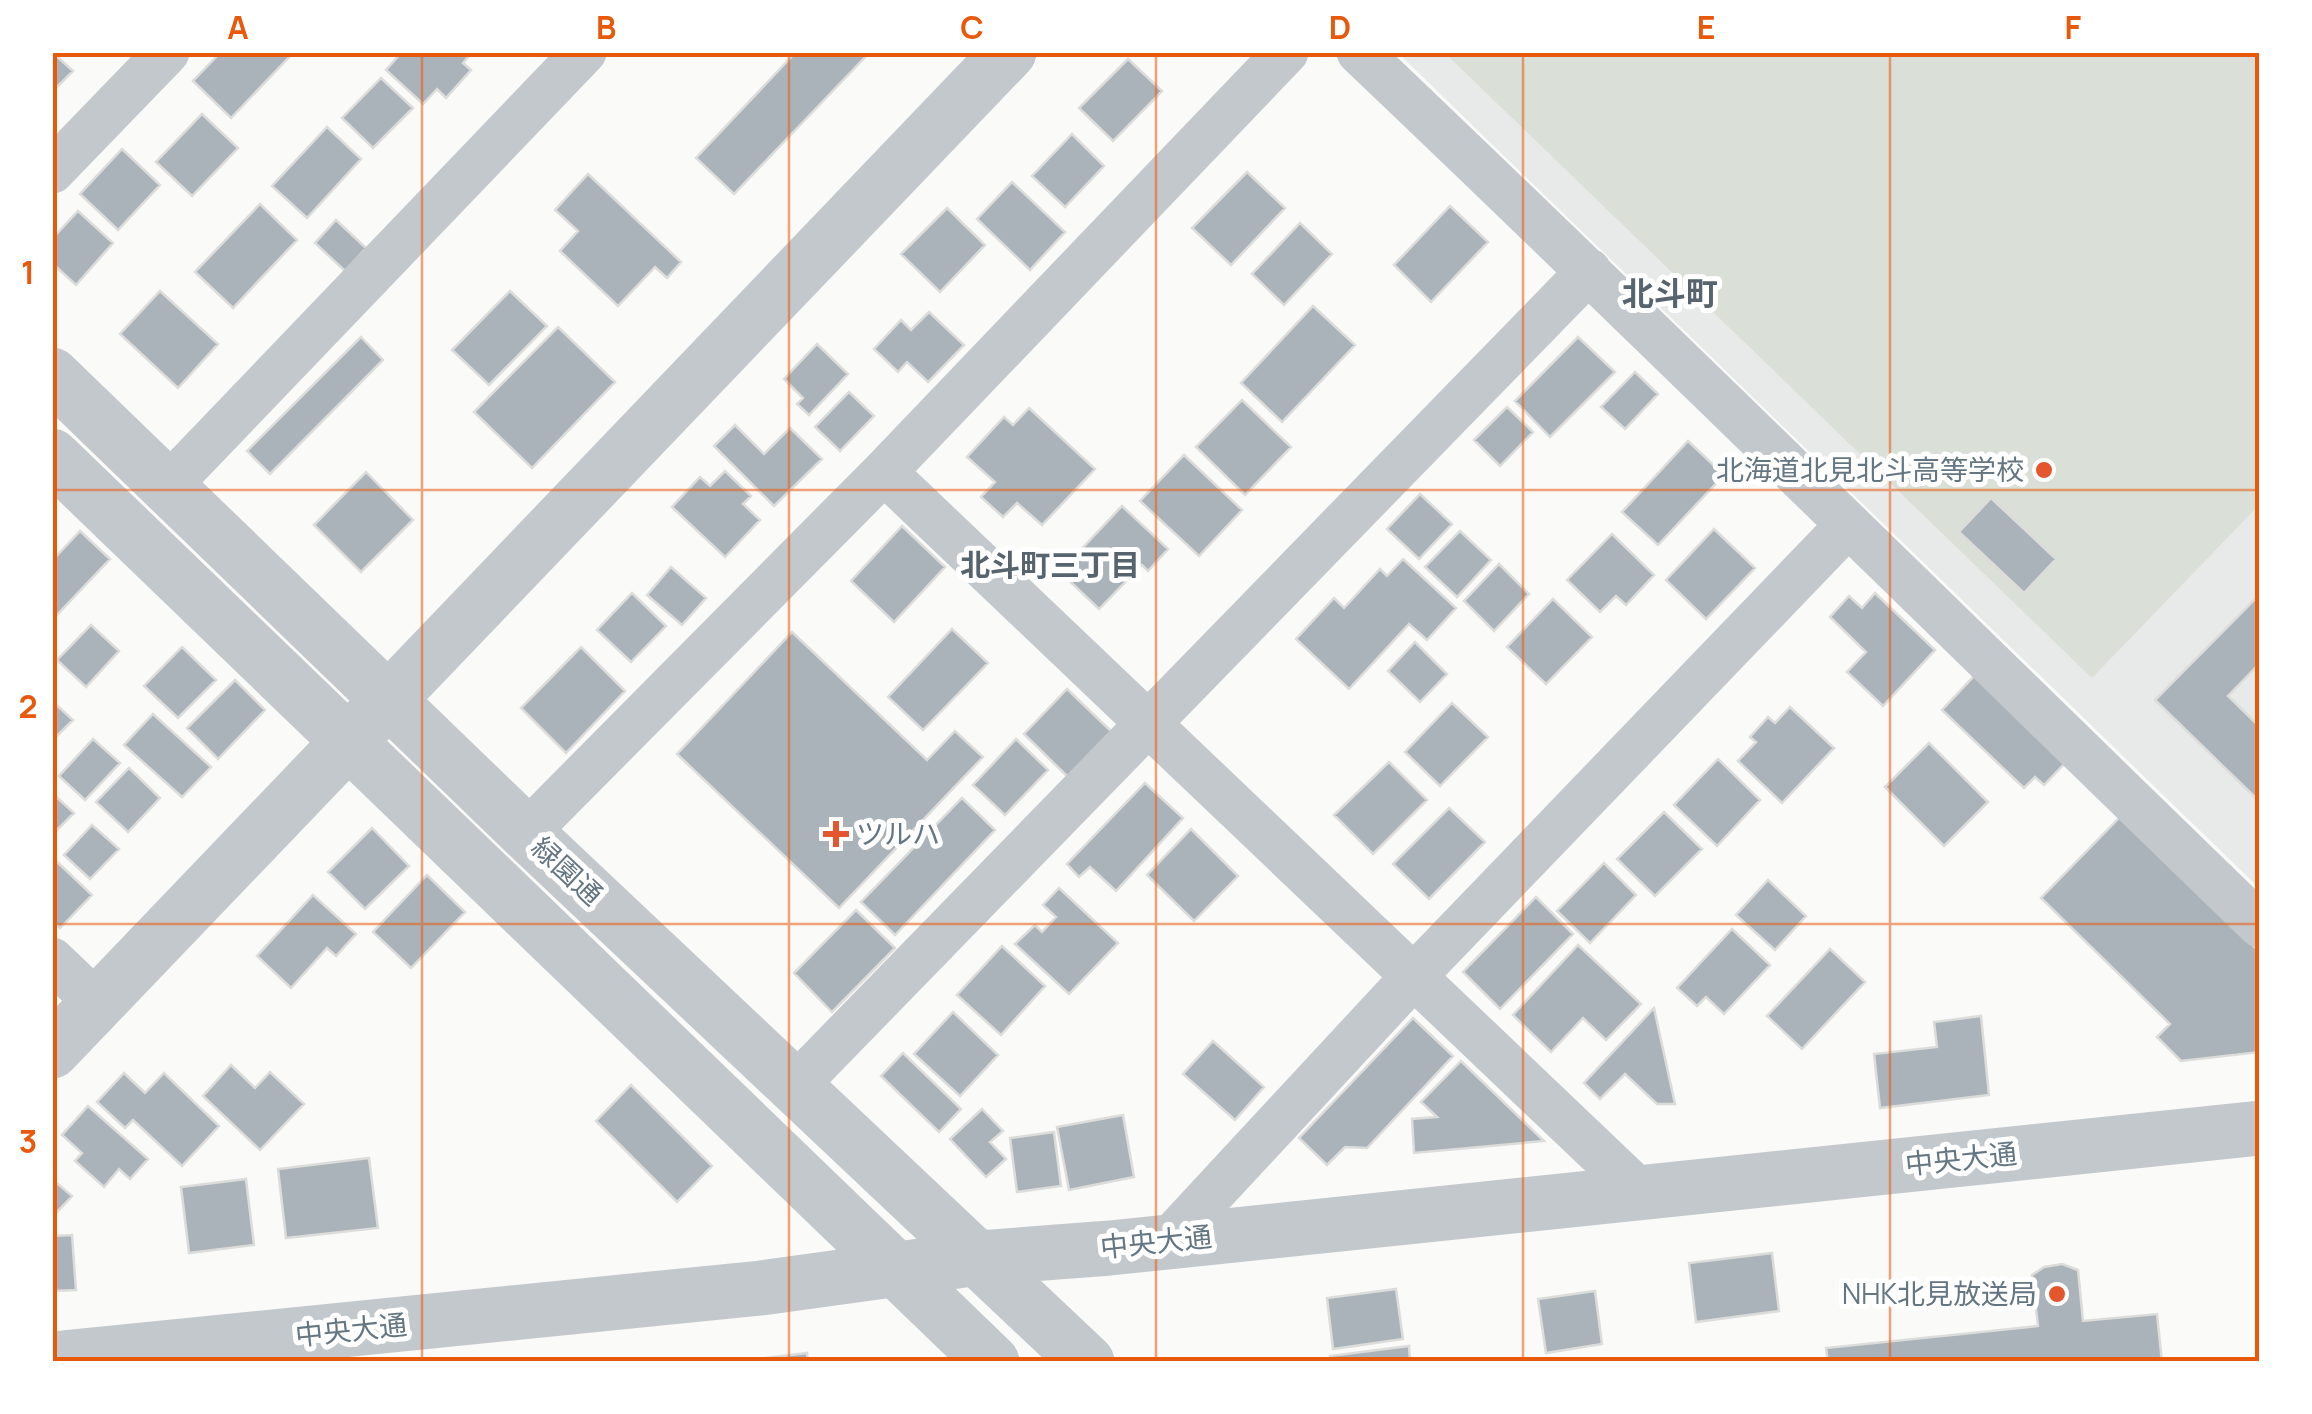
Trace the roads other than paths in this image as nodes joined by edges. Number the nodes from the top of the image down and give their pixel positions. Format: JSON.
{"nodes":[{"id":1,"x":167,"y":52,"type":"edge"},
{"id":2,"x":584,"y":52,"type":"edge"},
{"id":3,"x":1009,"y":52,"type":"edge"},
{"id":4,"x":1286,"y":52,"type":"edge"},
{"id":5,"x":1359,"y":52,"type":"edge"},
{"id":6,"x":52,"y":171,"type":"edge"},
{"id":7,"x":1589,"y":270,"type":"junction"},
{"id":8,"x":52,"y":375,"type":"edge"},
{"id":9,"x":52,"y":456,"type":"edge"},
{"id":10,"x":884,"y":472,"type":"junction"},
{"id":11,"x":167,"y":487,"type":"junction"},
{"id":12,"x":1847,"y":526,"type":"junction"},
{"id":13,"x":388,"y":700,"type":"junction"},
{"id":14,"x":1149,"y":726,"type":"junction"},
{"id":15,"x":347,"y":742,"type":"junction"},
{"id":16,"x":526,"y":833,"type":"junction"},
{"id":17,"x":2260,"y":925,"type":"edge"},
{"id":18,"x":52,"y":960,"type":"edge"},
{"id":19,"x":1413,"y":978,"type":"junction"},
{"id":20,"x":98,"y":1004,"type":"junction"},
{"id":21,"x":52,"y":1051,"type":"edge"},
{"id":22,"x":796,"y":1085,"type":"junction"},
{"id":23,"x":2260,"y":1128,"type":"edge"},
{"id":24,"x":1639,"y":1191,"type":"junction"},
{"id":25,"x":1168,"y":1241,"type":"junction"},
{"id":26,"x":980,"y":1258,"type":"junction"},
{"id":27,"x":893,"y":1267,"type":"junction"},
{"id":28,"x":398,"y":1343,"type":"edge"},
{"id":29,"x":52,"y":1359,"type":"edge"},
{"id":30,"x":992,"y":1362,"type":"edge"},
{"id":31,"x":1087,"y":1362,"type":"edge"}],
"edges":[{"from":1,"to":6,"type":"street"},
{"from":2,"to":11,"type":"street"},
{"from":3,"to":13,"type":"street"},
{"from":4,"to":10,"type":"street"},
{"from":5,"to":7,"type":"street"},
{"from":7,"to":12,"type":"street"},
{"from":7,"to":14,"type":"street"},
{"from":8,"to":11,"type":"street","name":"緑園通"},
{"from":9,"to":15,"type":"street"},
{"from":10,"to":14,"type":"street"},
{"from":10,"to":16,"type":"street"},
{"from":11,"to":13,"type":"street","name":"緑園通"},
{"from":12,"to":17,"type":"street"},
{"from":12,"to":19,"type":"street"},
{"from":13,"to":15,"type":"street"},
{"from":13,"to":16,"type":"street","name":"緑園通"},
{"from":14,"to":19,"type":"street"},
{"from":14,"to":22,"type":"street"},
{"from":15,"to":20,"type":"street"},
{"from":15,"to":27,"type":"street"},
{"from":16,"to":22,"type":"street","name":"緑園通"},
{"from":18,"to":20,"type":"street"},
{"from":19,"to":24,"type":"street"},
{"from":19,"to":25,"type":"street"},
{"from":20,"to":21,"type":"street"},
{"from":22,"to":26,"type":"street","name":"緑園通"},
{"from":23,"to":24,"type":"street","name":"中央大通"},
{"from":24,"to":25,"type":"street","name":"中央大通"},
{"from":25,"to":26,"type":"street","name":"中央大通"},
{"from":26,"to":27,"type":"street","name":"中央大通"},
{"from":26,"to":31,"type":"street","name":"緑園通"},
{"from":27,"to":28,"type":"street","name":"中央大通"},
{"from":27,"to":30,"type":"street"},
{"from":28,"to":29,"type":"street","name":"中央大通"}]}
